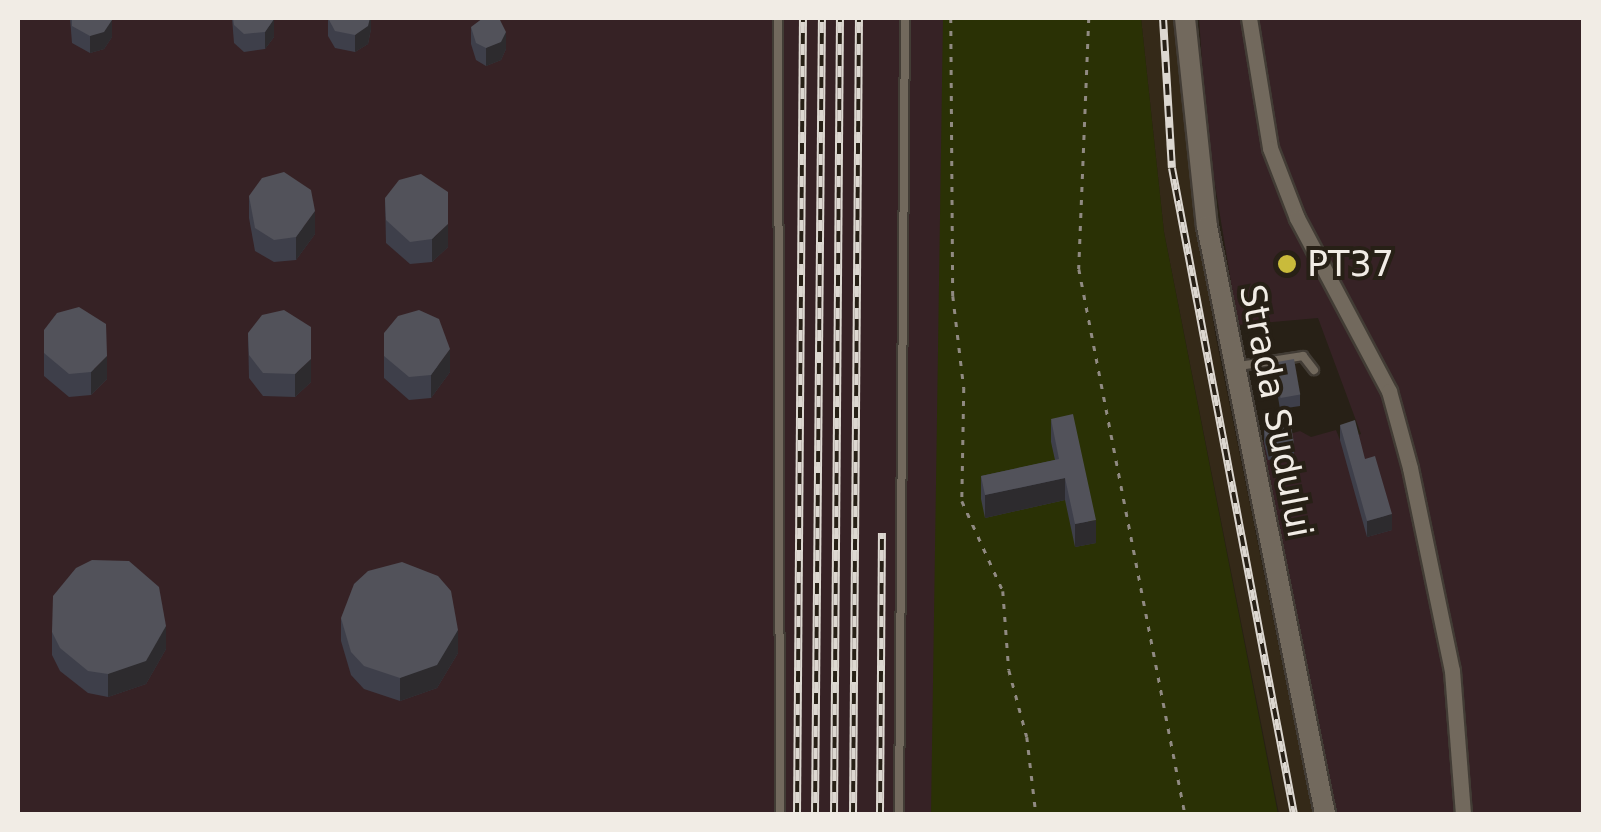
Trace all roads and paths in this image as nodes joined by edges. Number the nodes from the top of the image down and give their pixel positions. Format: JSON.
{"nodes":[{"id":1,"x":778,"y":18,"type":"edge"},
{"id":2,"x":906,"y":18,"type":"edge"},
{"id":3,"x":951,"y":18,"type":"edge"},
{"id":4,"x":1089,"y":18,"type":"edge"},
{"id":5,"x":1185,"y":18,"type":"edge"},
{"id":6,"x":1249,"y":18,"type":"edge"},
{"id":7,"x":1234,"y":367,"type":"junction"},
{"id":8,"x":1314,"y":370,"type":"dead end"},
{"id":9,"x":780,"y":814,"type":"edge"},
{"id":10,"x":899,"y":814,"type":"edge"},
{"id":11,"x":1036,"y":814,"type":"edge"},
{"id":12,"x":1185,"y":814,"type":"edge"},
{"id":13,"x":1324,"y":814,"type":"edge"},
{"id":14,"x":1463,"y":814,"type":"edge"}],
"edges":[{"from":1,"to":9,"type":"lane"},
{"from":2,"to":10,"type":"lane"},
{"from":3,"to":11,"type":"path"},
{"from":4,"to":12,"type":"path"},
{"from":5,"to":7,"type":"street","name":"Strada Sudului"},
{"from":6,"to":14,"type":"street"},
{"from":7,"to":8,"type":"lane"},
{"from":7,"to":13,"type":"street","name":"Strada Sudului"}]}
